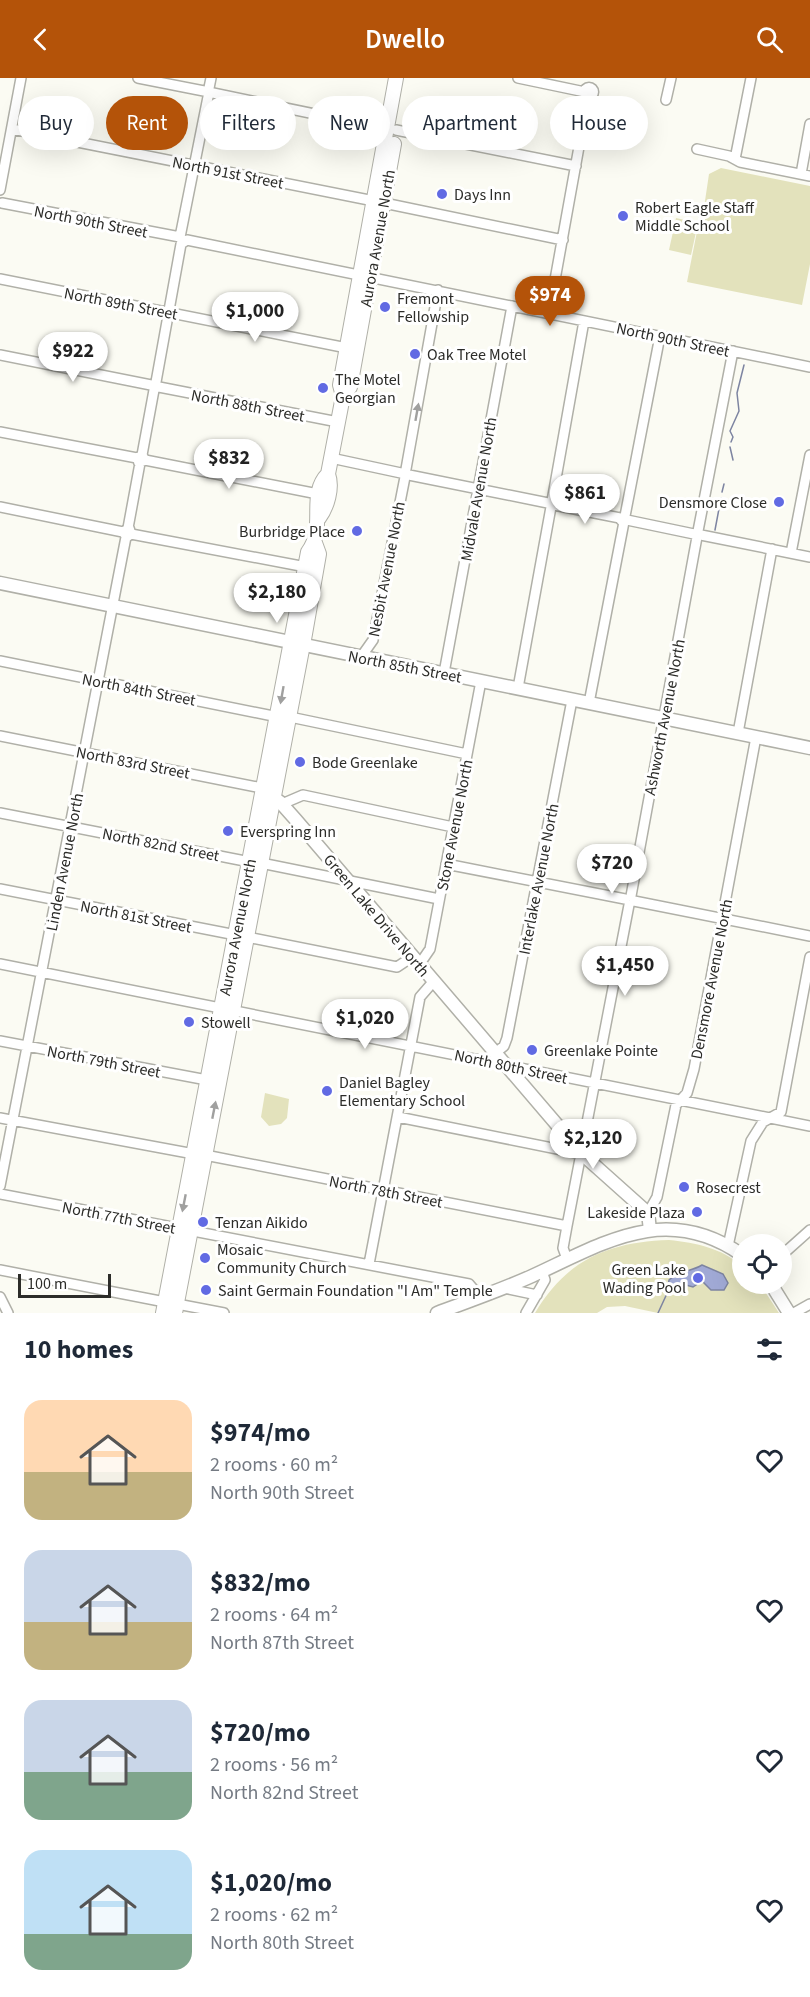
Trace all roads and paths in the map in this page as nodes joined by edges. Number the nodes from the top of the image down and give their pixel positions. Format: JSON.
{"nodes":[{"id":1,"x":21,"y":78,"type":"edge"},
{"id":2,"x":138,"y":78,"type":"edge"},
{"id":3,"x":396,"y":78,"type":"edge"},
{"id":4,"x":405,"y":78,"type":"edge"},
{"id":5,"x":518,"y":78,"type":"edge"},
{"id":6,"x":670,"y":78,"type":"edge"},
{"id":7,"x":751,"y":78,"type":"edge"},
{"id":8,"x":589,"y":89,"type":"edge"},
{"id":9,"x":209,"y":90,"type":"edge"},
{"id":10,"x":666,"y":100,"type":"dead end"},
{"id":11,"x":810,"y":124,"type":"edge"},
{"id":12,"x":12,"y":129,"type":"junction"},
{"id":13,"x":392,"y":129,"type":"junction"},
{"id":14,"x":697,"y":149,"type":"dead end"},
{"id":15,"x":382,"y":159,"type":"junction"},
{"id":16,"x":735,"y":159,"type":"junction"},
{"id":17,"x":196,"y":166,"type":"junction"},
{"id":18,"x":576,"y":166,"type":"junction"},
{"id":19,"x":805,"y":175,"type":"edge"},
{"id":20,"x":387,"y":186,"type":"junction"},
{"id":21,"x":0,"y":190,"type":"edge"},
{"id":22,"x":379,"y":202,"type":"junction"},
{"id":23,"x":1,"y":203,"type":"edge"},
{"id":24,"x":182,"y":239,"type":"junction"},
{"id":25,"x":563,"y":240,"type":"junction"},
{"id":26,"x":366,"y":275,"type":"junction"},
{"id":27,"x":0,"y":279,"type":"edge"},
{"id":28,"x":438,"y":290,"type":"junction"},
{"id":29,"x":512,"y":306,"type":"junction"},
{"id":30,"x":169,"y":312,"type":"junction"},
{"id":31,"x":549,"y":313,"type":"junction"},
{"id":32,"x":584,"y":321,"type":"junction"},
{"id":33,"x":660,"y":336,"type":"junction"},
{"id":34,"x":347,"y":348,"type":"junction"},
{"id":35,"x":733,"y":351,"type":"junction"},
{"id":36,"x":0,"y":355,"type":"edge"},
{"id":37,"x":810,"y":367,"type":"edge"},
{"id":38,"x":155,"y":386,"type":"junction"},
{"id":39,"x":343,"y":396,"type":"junction"},
{"id":40,"x":338,"y":422,"type":"junction"},
{"id":41,"x":0,"y":432,"type":"edge"},
{"id":42,"x":810,"y":455,"type":"edge"},
{"id":43,"x":331,"y":458,"type":"junction"},
{"id":44,"x":141,"y":459,"type":"junction"},
{"id":45,"x":328,"y":474,"type":"junction"},
{"id":46,"x":405,"y":474,"type":"junction"},
{"id":47,"x":478,"y":489,"type":"junction"},
{"id":48,"x":318,"y":494,"type":"junction"},
{"id":49,"x":551,"y":504,"type":"junction"},
{"id":50,"x":0,"y":507,"type":"edge"},
{"id":51,"x":319,"y":518,"type":"junction"},
{"id":52,"x":624,"y":519,"type":"junction"},
{"id":53,"x":127,"y":533,"type":"junction"},
{"id":54,"x":698,"y":534,"type":"junction"},
{"id":55,"x":315,"y":543,"type":"junction"},
{"id":56,"x":772,"y":549,"type":"junction"},
{"id":57,"x":791,"y":553,"type":"junction"},
{"id":58,"x":810,"y":557,"type":"edge"},
{"id":59,"x":306,"y":567,"type":"junction"},
{"id":60,"x":0,"y":584,"type":"edge"},
{"id":61,"x":113,"y":606,"type":"junction"},
{"id":62,"x":297,"y":643,"type":"junction"},
{"id":63,"x":361,"y":657,"type":"junction"},
{"id":64,"x":0,"y":661,"type":"edge"},
{"id":65,"x":444,"y":673,"type":"junction"},
{"id":66,"x":98,"y":681,"type":"junction"},
{"id":67,"x":481,"y":681,"type":"junction"},
{"id":68,"x":518,"y":688,"type":"junction"},
{"id":69,"x":572,"y":700,"type":"junction"},
{"id":70,"x":589,"y":703,"type":"junction"},
{"id":71,"x":279,"y":716,"type":"junction"},
{"id":72,"x":664,"y":719,"type":"junction"},
{"id":73,"x":738,"y":733,"type":"junction"},
{"id":74,"x":0,"y":736,"type":"edge"},
{"id":75,"x":756,"y":737,"type":"junction"},
{"id":76,"x":810,"y":748,"type":"edge"},
{"id":77,"x":85,"y":753,"type":"junction"},
{"id":78,"x":467,"y":754,"type":"junction"},
{"id":79,"x":273,"y":797,"type":"junction"},
{"id":80,"x":0,"y":813,"type":"edge"},
{"id":81,"x":70,"y":826,"type":"junction"},
{"id":82,"x":453,"y":827,"type":"junction"},
{"id":83,"x":256,"y":862,"type":"junction"},
{"id":84,"x":446,"y":864,"type":"junction"},
{"id":85,"x":348,"y":881,"type":"junction"},
{"id":86,"x":538,"y":883,"type":"junction"},
{"id":87,"x":0,"y":889,"type":"edge"},
{"id":88,"x":440,"y":899,"type":"junction"},
{"id":89,"x":56,"y":900,"type":"junction"},
{"id":90,"x":629,"y":900,"type":"junction"},
{"id":91,"x":722,"y":919,"type":"junction"},
{"id":92,"x":242,"y":936,"type":"junction"},
{"id":93,"x":810,"y":936,"type":"edge"},
{"id":94,"x":810,"y":957,"type":"edge"},
{"id":95,"x":416,"y":961,"type":"junction"},
{"id":96,"x":0,"y":964,"type":"edge"},
{"id":97,"x":42,"y":973,"type":"junction"},
{"id":98,"x":433,"y":982,"type":"junction"},
{"id":99,"x":227,"y":1008,"type":"junction"},
{"id":100,"x":0,"y":1041,"type":"edge"},
{"id":101,"x":27,"y":1046,"type":"junction"},
{"id":102,"x":411,"y":1046,"type":"junction"},
{"id":103,"x":494,"y":1054,"type":"junction"},
{"id":104,"x":503,"y":1064,"type":"junction"},
{"id":105,"x":207,"y":1080,"type":"junction"},
{"id":106,"x":595,"y":1083,"type":"junction"},
{"id":107,"x":680,"y":1100,"type":"junction"},
{"id":108,"x":0,"y":1118,"type":"edge"},
{"id":109,"x":398,"y":1118,"type":"junction"},
{"id":110,"x":771,"y":1118,"type":"junction"},
{"id":111,"x":13,"y":1120,"type":"junction"},
{"id":112,"x":810,"y":1126,"type":"edge"},
{"id":113,"x":582,"y":1154,"type":"junction"},
{"id":114,"x":200,"y":1155,"type":"junction"},
{"id":115,"x":0,"y":1186,"type":"edge"},
{"id":116,"x":384,"y":1190,"type":"junction"},
{"id":117,"x":0,"y":1194,"type":"edge"},
{"id":118,"x":648,"y":1213,"type":"junction"},
{"id":119,"x":567,"y":1226,"type":"junction"},
{"id":120,"x":185,"y":1229,"type":"junction"},
{"id":121,"x":650,"y":1230,"type":"junction"},
{"id":122,"x":810,"y":1230,"type":"edge"},
{"id":123,"x":728,"y":1246,"type":"junction"},
{"id":124,"x":792,"y":1246,"type":"edge"},
{"id":125,"x":732,"y":1249,"type":"edge"},
{"id":126,"x":567,"y":1259,"type":"junction"},
{"id":127,"x":369,"y":1264,"type":"junction"},
{"id":128,"x":0,"y":1270,"type":"edge"},
{"id":129,"x":543,"y":1271,"type":"junction"},
{"id":130,"x":504,"y":1288,"type":"junction"},
{"id":131,"x":537,"y":1294,"type":"junction"},
{"id":132,"x":777,"y":1294,"type":"edge"},
{"id":133,"x":0,"y":1297,"type":"edge"},
{"id":134,"x":480,"y":1297,"type":"junction"},
{"id":135,"x":810,"y":1304,"type":"edge"},
{"id":136,"x":170,"y":1308,"type":"edge"},
{"id":137,"x":8,"y":1313,"type":"edge"},
{"id":138,"x":224,"y":1313,"type":"edge"},
{"id":139,"x":437,"y":1313,"type":"edge"},
{"id":140,"x":526,"y":1313,"type":"edge"},
{"id":141,"x":789,"y":1313,"type":"edge"},
{"id":142,"x":794,"y":1313,"type":"edge"}],
"edges":[{"from":1,"to":12,"type":"street"},
{"from":2,"to":9,"type":"street"},
{"from":3,"to":13,"type":"highway","name":"Aurora Avenue North"},
{"from":4,"to":13,"type":"highway","name":"Aurora Avenue North"},
{"from":5,"to":8,"type":"street"},
{"from":6,"to":10,"type":"street"},
{"from":7,"to":16,"type":"street"},
{"from":8,"to":18,"type":"street"},
{"from":9,"to":13,"type":"street"},
{"from":9,"to":17,"type":"street","name":"Linden Avenue North"},
{"from":11,"to":19,"type":"street"},
{"from":12,"to":17,"type":"street","name":"North 91st Street"},
{"from":12,"to":21,"type":"street"},
{"from":13,"to":15,"type":"highway","name":"Aurora Avenue North"},
{"from":13,"to":18,"type":"street"},
{"from":13,"to":20,"type":"highway","name":"Aurora Avenue North"},
{"from":14,"to":16,"type":"street"},
{"from":15,"to":20,"type":"highway"},
{"from":15,"to":22,"type":"highway","name":"Aurora Avenue North"},
{"from":16,"to":19,"type":"street"},
{"from":17,"to":22,"type":"street","name":"North 91st Street"},
{"from":17,"to":24,"type":"street","name":"Linden Avenue North"},
{"from":18,"to":25,"type":"street"},
{"from":20,"to":22,"type":"highway","name":"Aurora Avenue North"},
{"from":22,"to":25,"type":"street","name":"North 91st Street"},
{"from":22,"to":26,"type":"highway","name":"Aurora Avenue North"},
{"from":23,"to":24,"type":"street","name":"North 90th Street"},
{"from":24,"to":26,"type":"street","name":"North 90th Street"},
{"from":24,"to":30,"type":"street","name":"Linden Avenue North"},
{"from":25,"to":31,"type":"street"},
{"from":26,"to":28,"type":"street","name":"North 90th Street"},
{"from":26,"to":34,"type":"highway","name":"Aurora Avenue North"},
{"from":26,"to":39,"type":"highway","name":"Aurora Avenue North"},
{"from":27,"to":30,"type":"street","name":"North 89th Street"},
{"from":28,"to":29,"type":"street","name":"North 90th Street"},
{"from":46,"to":28,"type":"street","name":"Nesbit Avenue North","one_way":true},
{"from":29,"to":31,"type":"street","name":"North 90th Street"},
{"from":29,"to":47,"type":"street","name":"Midvale Avenue North"},
{"from":30,"to":34,"type":"street","name":"North 89th Street"},
{"from":30,"to":38,"type":"street","name":"Linden Avenue North"},
{"from":31,"to":32,"type":"street","name":"North 90th Street"},
{"from":32,"to":33,"type":"street","name":"North 90th Street"},
{"from":32,"to":49,"type":"street"},
{"from":33,"to":35,"type":"street","name":"North 90th Street"},
{"from":33,"to":52,"type":"street"},
{"from":34,"to":39,"type":"highway","name":"Aurora Avenue North"},
{"from":35,"to":37,"type":"street","name":"North 90th Street"},
{"from":35,"to":54,"type":"street","name":"Ashworth Avenue North"},
{"from":36,"to":38,"type":"street","name":"North 88th Street"},
{"from":38,"to":40,"type":"street","name":"North 88th Street"},
{"from":38,"to":44,"type":"street","name":"Linden Avenue North"},
{"from":39,"to":40,"type":"highway","name":"Aurora Avenue North"},
{"from":40,"to":43,"type":"highway","name":"Aurora Avenue North"},
{"from":41,"to":44,"type":"street"},
{"from":42,"to":57,"type":"street"},
{"from":43,"to":45,"type":"highway","name":"Aurora Avenue North"},
{"from":43,"to":46,"type":"street"},
{"from":44,"to":48,"type":"street"},
{"from":44,"to":53,"type":"street","name":"Linden Avenue North"},
{"from":45,"to":48,"type":"highway","name":"Aurora Avenue North"},
{"from":45,"to":51,"type":"highway","name":"Aurora Avenue North"},
{"from":46,"to":47,"type":"street"},
{"from":46,"to":63,"type":"street","name":"Nesbit Avenue North"},
{"from":47,"to":49,"type":"street"},
{"from":47,"to":65,"type":"street","name":"Midvale Avenue North"},
{"from":48,"to":51,"type":"highway","name":"Aurora Avenue North"},
{"from":49,"to":52,"type":"street"},
{"from":49,"to":68,"type":"street"},
{"from":50,"to":53,"type":"street"},
{"from":51,"to":55,"type":"highway","name":"Aurora Avenue North"},
{"from":52,"to":54,"type":"street"},
{"from":52,"to":70,"type":"street"},
{"from":53,"to":59,"type":"street"},
{"from":53,"to":61,"type":"street","name":"Linden Avenue North"},
{"from":54,"to":56,"type":"street"},
{"from":54,"to":72,"type":"street","name":"Ashworth Avenue North"},
{"from":55,"to":59,"type":"highway","name":"Aurora Avenue North"},
{"from":55,"to":62,"type":"highway","name":"Aurora Avenue North"},
{"from":56,"to":57,"type":"street"},
{"from":56,"to":73,"type":"street"},
{"from":57,"to":58,"type":"street"},
{"from":59,"to":62,"type":"highway","name":"Aurora Avenue North"},
{"from":60,"to":61,"type":"main road","name":"North 85th Street"},
{"from":61,"to":62,"type":"main road","name":"North 85th Street"},
{"from":61,"to":66,"type":"street","name":"Linden Avenue North"},
{"from":62,"to":63,"type":"main road","name":"North 85th Street"},
{"from":62,"to":71,"type":"highway","name":"Aurora Avenue North"},
{"from":63,"to":65,"type":"main road","name":"North 85th Street"},
{"from":64,"to":66,"type":"street","name":"North 84th Street"},
{"from":65,"to":67,"type":"main road","name":"North 85th Street"},
{"from":66,"to":71,"type":"street","name":"North 84th Street"},
{"from":66,"to":77,"type":"street","name":"Linden Avenue North"},
{"from":67,"to":68,"type":"main road","name":"North 85th Street"},
{"from":67,"to":78,"type":"street","name":"Stone Avenue North"},
{"from":68,"to":69,"type":"main road","name":"North 85th Street"},
{"from":69,"to":70,"type":"main road","name":"North 85th Street"},
{"from":69,"to":86,"type":"street","name":"Interlake Avenue North"},
{"from":70,"to":72,"type":"main road","name":"North 85th Street"},
{"from":71,"to":78,"type":"street","name":"North 84th Street"},
{"from":71,"to":79,"type":"highway","name":"Aurora Avenue North"},
{"from":72,"to":73,"type":"main road","name":"North 85th Street"},
{"from":72,"to":90,"type":"street","name":"Ashworth Avenue North"},
{"from":73,"to":75,"type":"main road","name":"North 85th Street"},
{"from":74,"to":77,"type":"street","name":"North 83rd Street"},
{"from":75,"to":76,"type":"main road","name":"North 85th Street"},
{"from":75,"to":91,"type":"street","name":"Densmore Avenue North"},
{"from":77,"to":79,"type":"street","name":"North 83rd Street"},
{"from":77,"to":81,"type":"street","name":"Linden Avenue North"},
{"from":78,"to":82,"type":"street","name":"Stone Avenue North"},
{"from":79,"to":82,"type":"street"},
{"from":79,"to":83,"type":"highway","name":"Aurora Avenue North"},
{"from":79,"to":85,"type":"main road","name":"Green Lake Drive North"},
{"from":80,"to":81,"type":"street","name":"North 82nd Street"},
{"from":81,"to":83,"type":"street","name":"North 82nd Street"},
{"from":81,"to":89,"type":"street","name":"Linden Avenue North"},
{"from":82,"to":84,"type":"street","name":"Stone Avenue North"},
{"from":83,"to":85,"type":"street","name":"North 82nd Street"},
{"from":83,"to":92,"type":"highway","name":"Aurora Avenue North"},
{"from":84,"to":86,"type":"street"},
{"from":84,"to":88,"type":"street","name":"Stone Avenue North"},
{"from":85,"to":88,"type":"street","name":"North 82nd Street"},
{"from":85,"to":95,"type":"main road","name":"Green Lake Drive North"},
{"from":86,"to":90,"type":"street"},
{"from":86,"to":103,"type":"street","name":"Interlake Avenue North"},
{"from":87,"to":89,"type":"street","name":"North 81st Street"},
{"from":88,"to":95,"type":"street","name":"Stone Avenue North"},
{"from":89,"to":92,"type":"street","name":"North 81st Street"},
{"from":89,"to":97,"type":"street","name":"Linden Avenue North"},
{"from":90,"to":91,"type":"street"},
{"from":90,"to":106,"type":"street","name":"Ashworth Avenue North"},
{"from":91,"to":93,"type":"street"},
{"from":91,"to":107,"type":"street","name":"Densmore Avenue North"},
{"from":92,"to":95,"type":"street","name":"North 81st Street"},
{"from":92,"to":99,"type":"highway","name":"Aurora Avenue North"},
{"from":94,"to":110,"type":"street"},
{"from":95,"to":98,"type":"main road","name":"Green Lake Drive North"},
{"from":96,"to":97,"type":"street","name":"North 80th Street"},
{"from":97,"to":99,"type":"street","name":"North 80th Street"},
{"from":97,"to":101,"type":"street","name":"Linden Avenue North"},
{"from":98,"to":102,"type":"street"},
{"from":98,"to":103,"type":"main road","name":"Green Lake Drive North"},
{"from":99,"to":102,"type":"street","name":"North 80th Street"},
{"from":99,"to":105,"type":"highway","name":"Aurora Avenue North"},
{"from":114,"to":99,"type":"highway","name":"Aurora Avenue North","one_way":true},
{"from":100,"to":101,"type":"street","name":"North 79th Street"},
{"from":101,"to":105,"type":"street","name":"North 79th Street"},
{"from":101,"to":111,"type":"street","name":"Linden Avenue North"},
{"from":102,"to":104,"type":"street","name":"North 80th Street"},
{"from":102,"to":109,"type":"street"},
{"from":103,"to":104,"type":"main road","name":"Green Lake Drive North"},
{"from":104,"to":106,"type":"street","name":"North 80th Street"},
{"from":104,"to":113,"type":"main road","name":"Green Lake Drive North"},
{"from":105,"to":114,"type":"highway","name":"Aurora Avenue North"},
{"from":106,"to":107,"type":"street","name":"North 80th Street"},
{"from":106,"to":113,"type":"street","name":"Ashworth Avenue North"},
{"from":107,"to":110,"type":"street","name":"North 80th Street"},
{"from":107,"to":118,"type":"street","name":"Densmore Avenue North"},
{"from":108,"to":111,"type":"street","name":"North 78th Street"},
{"from":109,"to":113,"type":"street"},
{"from":109,"to":116,"type":"street"},
{"from":110,"to":112,"type":"street","name":"North 80th Street"},
{"from":110,"to":123,"type":"street"},
{"from":111,"to":114,"type":"street","name":"North 78th Street"},
{"from":111,"to":115,"type":"street","name":"Linden Avenue North"},
{"from":113,"to":118,"type":"main road","name":"Green Lake Drive North"},
{"from":113,"to":119,"type":"street","name":"Ashworth Avenue North"},
{"from":114,"to":116,"type":"street","name":"North 78th Street"},
{"from":114,"to":120,"type":"highway","name":"Aurora Avenue North"},
{"from":116,"to":119,"type":"street","name":"North 78th Street"},
{"from":116,"to":127,"type":"street"},
{"from":117,"to":120,"type":"street","name":"North 77th Street"},
{"from":118,"to":121,"type":"main road"},
{"from":119,"to":126,"type":"street","name":"Ashworth Avenue North"},
{"from":120,"to":127,"type":"street","name":"North 77th Street"},
{"from":120,"to":136,"type":"highway","name":"Aurora Avenue North"},
{"from":121,"to":123,"type":"main road"},
{"from":121,"to":126,"type":"main road"},
{"from":122,"to":124,"type":"street"},
{"from":123,"to":125,"type":"main road"},
{"from":126,"to":129,"type":"main road"},
{"from":127,"to":134,"type":"street","name":"North 77th Street"},
{"from":128,"to":136,"type":"street"},
{"from":129,"to":130,"type":"main road"},
{"from":129,"to":131,"type":"street"},
{"from":130,"to":131,"type":"street"},
{"from":130,"to":134,"type":"main road"},
{"from":131,"to":140,"type":"street"},
{"from":132,"to":141,"type":"main road"},
{"from":133,"to":137,"type":"street"},
{"from":134,"to":139,"type":"main road"},
{"from":135,"to":142,"type":"street"},
{"from":136,"to":138,"type":"street"}]}
